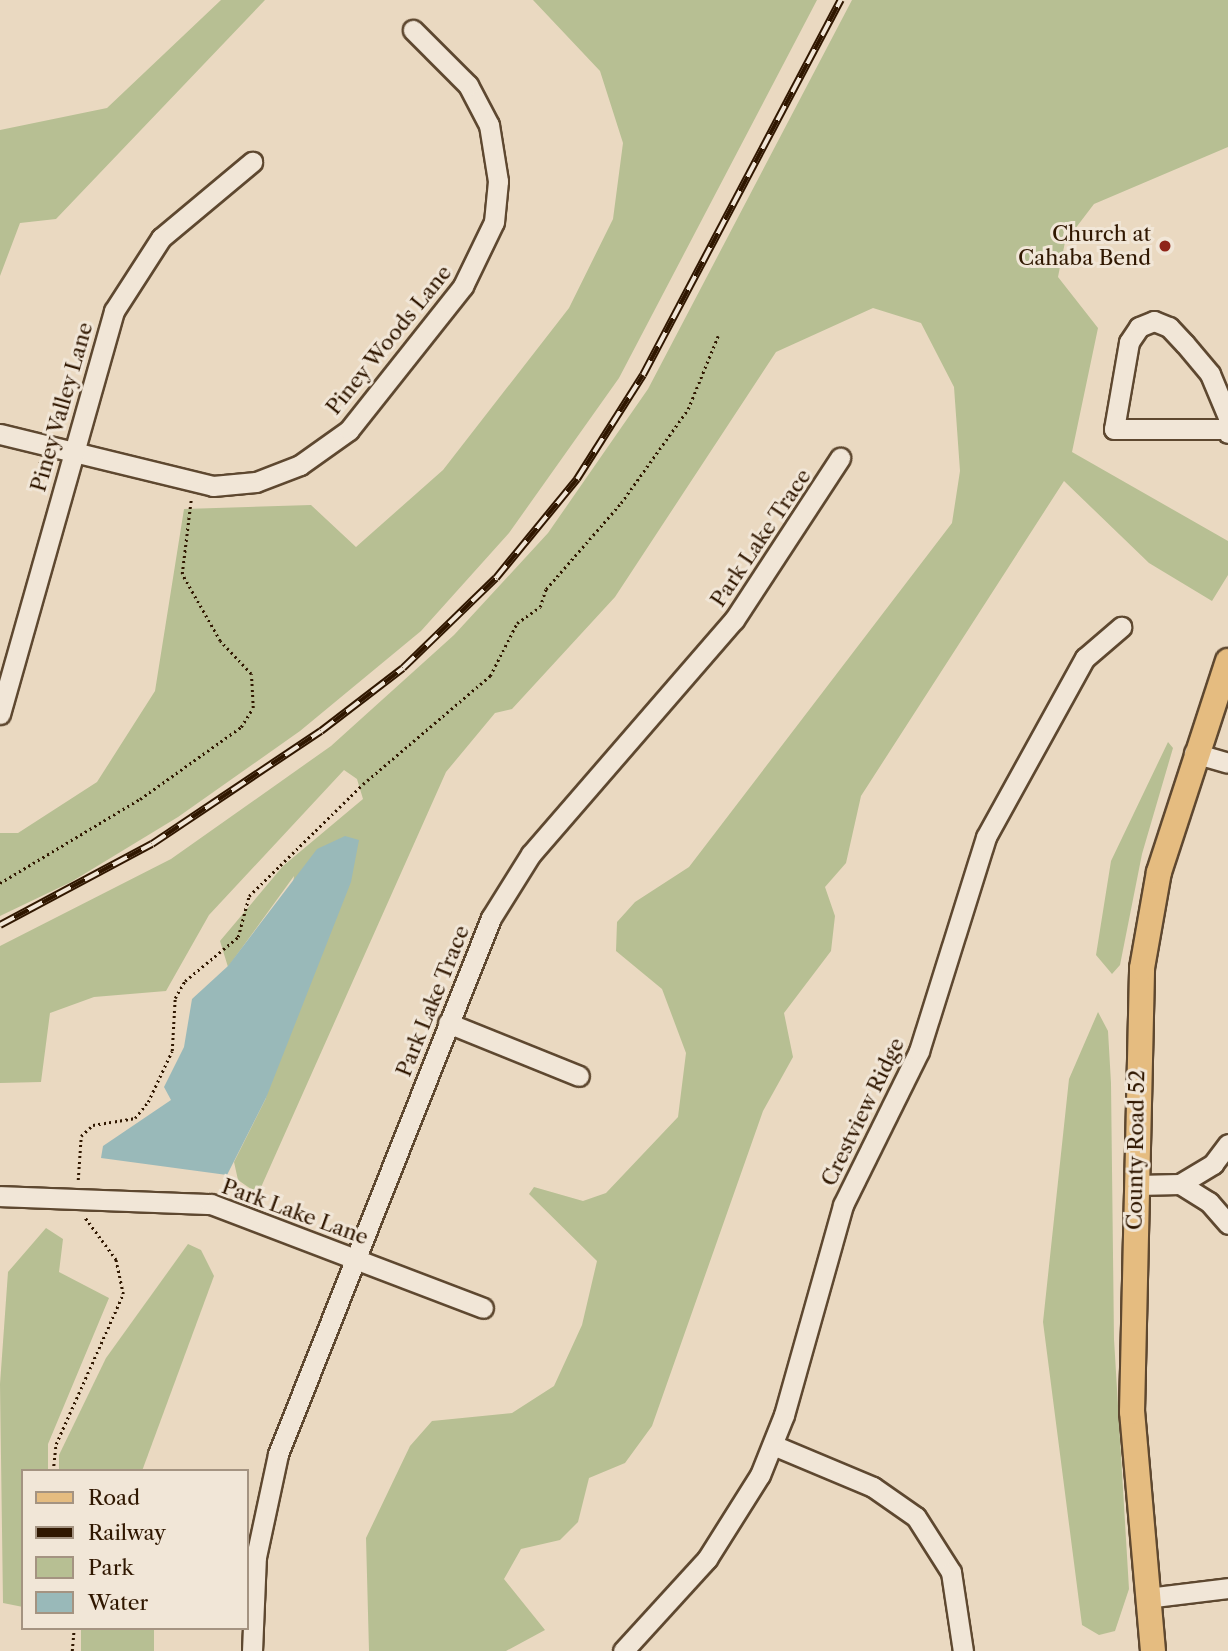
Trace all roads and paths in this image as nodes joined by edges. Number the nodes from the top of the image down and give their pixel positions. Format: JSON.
{"nodes":[{"id":1,"x":413,"y":30,"type":"dead end"},
{"id":2,"x":252,"y":162,"type":"dead end"},
{"id":3,"x":718,"y":336,"type":"dead end"},
{"id":4,"x":1228,"y":431,"type":"edge"},
{"id":5,"x":0,"y":434,"type":"edge"},
{"id":6,"x":71,"y":453,"type":"junction"},
{"id":7,"x":840,"y":458,"type":"dead end"},
{"id":8,"x":194,"y":485,"type":"junction"},
{"id":9,"x":1121,"y":627,"type":"dead end"},
{"id":10,"x":1228,"y":661,"type":"edge"},
{"id":11,"x":0,"y":714,"type":"edge"},
{"id":12,"x":1194,"y":752,"type":"junction"},
{"id":13,"x":1228,"y":763,"type":"edge"},
{"id":14,"x":0,"y":883,"type":"edge"},
{"id":15,"x":448,"y":1023,"type":"junction"},
{"id":16,"x":579,"y":1076,"type":"dead end"},
{"id":17,"x":1228,"y":1144,"type":"edge"},
{"id":18,"x":1180,"y":1184,"type":"junction"},
{"id":19,"x":1136,"y":1185,"type":"junction"},
{"id":20,"x":0,"y":1196,"type":"edge"},
{"id":21,"x":81,"y":1198,"type":"junction"},
{"id":22,"x":1228,"y":1224,"type":"edge"},
{"id":23,"x":355,"y":1256,"type":"junction"},
{"id":24,"x":483,"y":1308,"type":"dead end"},
{"id":25,"x":773,"y":1445,"type":"junction"},
{"id":26,"x":53,"y":1469,"type":"edge"},
{"id":27,"x":1228,"y":1588,"type":"edge"},
{"id":28,"x":1147,"y":1598,"type":"junction"},
{"id":29,"x":74,"y":1630,"type":"edge"},
{"id":30,"x":72,"y":1651,"type":"edge"},
{"id":31,"x":252,"y":1651,"type":"edge"},
{"id":32,"x":623,"y":1651,"type":"edge"},
{"id":33,"x":963,"y":1651,"type":"edge"},
{"id":34,"x":1153,"y":1651,"type":"edge"}],
"edges":[{"from":1,"to":8,"type":"street","name":"Piney Woods Lane"},
{"from":2,"to":6,"type":"street","name":"Piney Valley Lane"},
{"from":3,"to":21,"type":"path"},
{"from":4,"to":4,"type":"street"},
{"from":5,"to":6,"type":"street","name":"Piney Woods Lane"},
{"from":6,"to":8,"type":"street","name":"Piney Woods Lane"},
{"from":6,"to":11,"type":"street","name":"Piney Valley Lane"},
{"from":7,"to":15,"type":"street","name":"Park Lake Trace"},
{"from":8,"to":14,"type":"path"},
{"from":9,"to":25,"type":"street","name":"Crestview Ridge"},
{"from":10,"to":12,"type":"main road","name":"County Road 52"},
{"from":12,"to":13,"type":"street"},
{"from":12,"to":19,"type":"main road","name":"County Road 52"},
{"from":15,"to":16,"type":"street"},
{"from":15,"to":23,"type":"street","name":"Park Lake Trace"},
{"from":17,"to":18,"type":"street"},
{"from":18,"to":19,"type":"street"},
{"from":18,"to":22,"type":"street"},
{"from":19,"to":28,"type":"main road","name":"County Road 52"},
{"from":20,"to":21,"type":"street","name":"Park Lake Lane"},
{"from":21,"to":23,"type":"street","name":"Park Lake Lane"},
{"from":21,"to":26,"type":"path"},
{"from":23,"to":24,"type":"street","name":"Park Lake Lane"},
{"from":23,"to":31,"type":"street","name":"Park Lake Trace"},
{"from":25,"to":32,"type":"street","name":"Crestview Ridge"},
{"from":25,"to":33,"type":"street"},
{"from":27,"to":28,"type":"street"},
{"from":28,"to":34,"type":"main road","name":"County Road 52"},
{"from":29,"to":30,"type":"path"}]}
